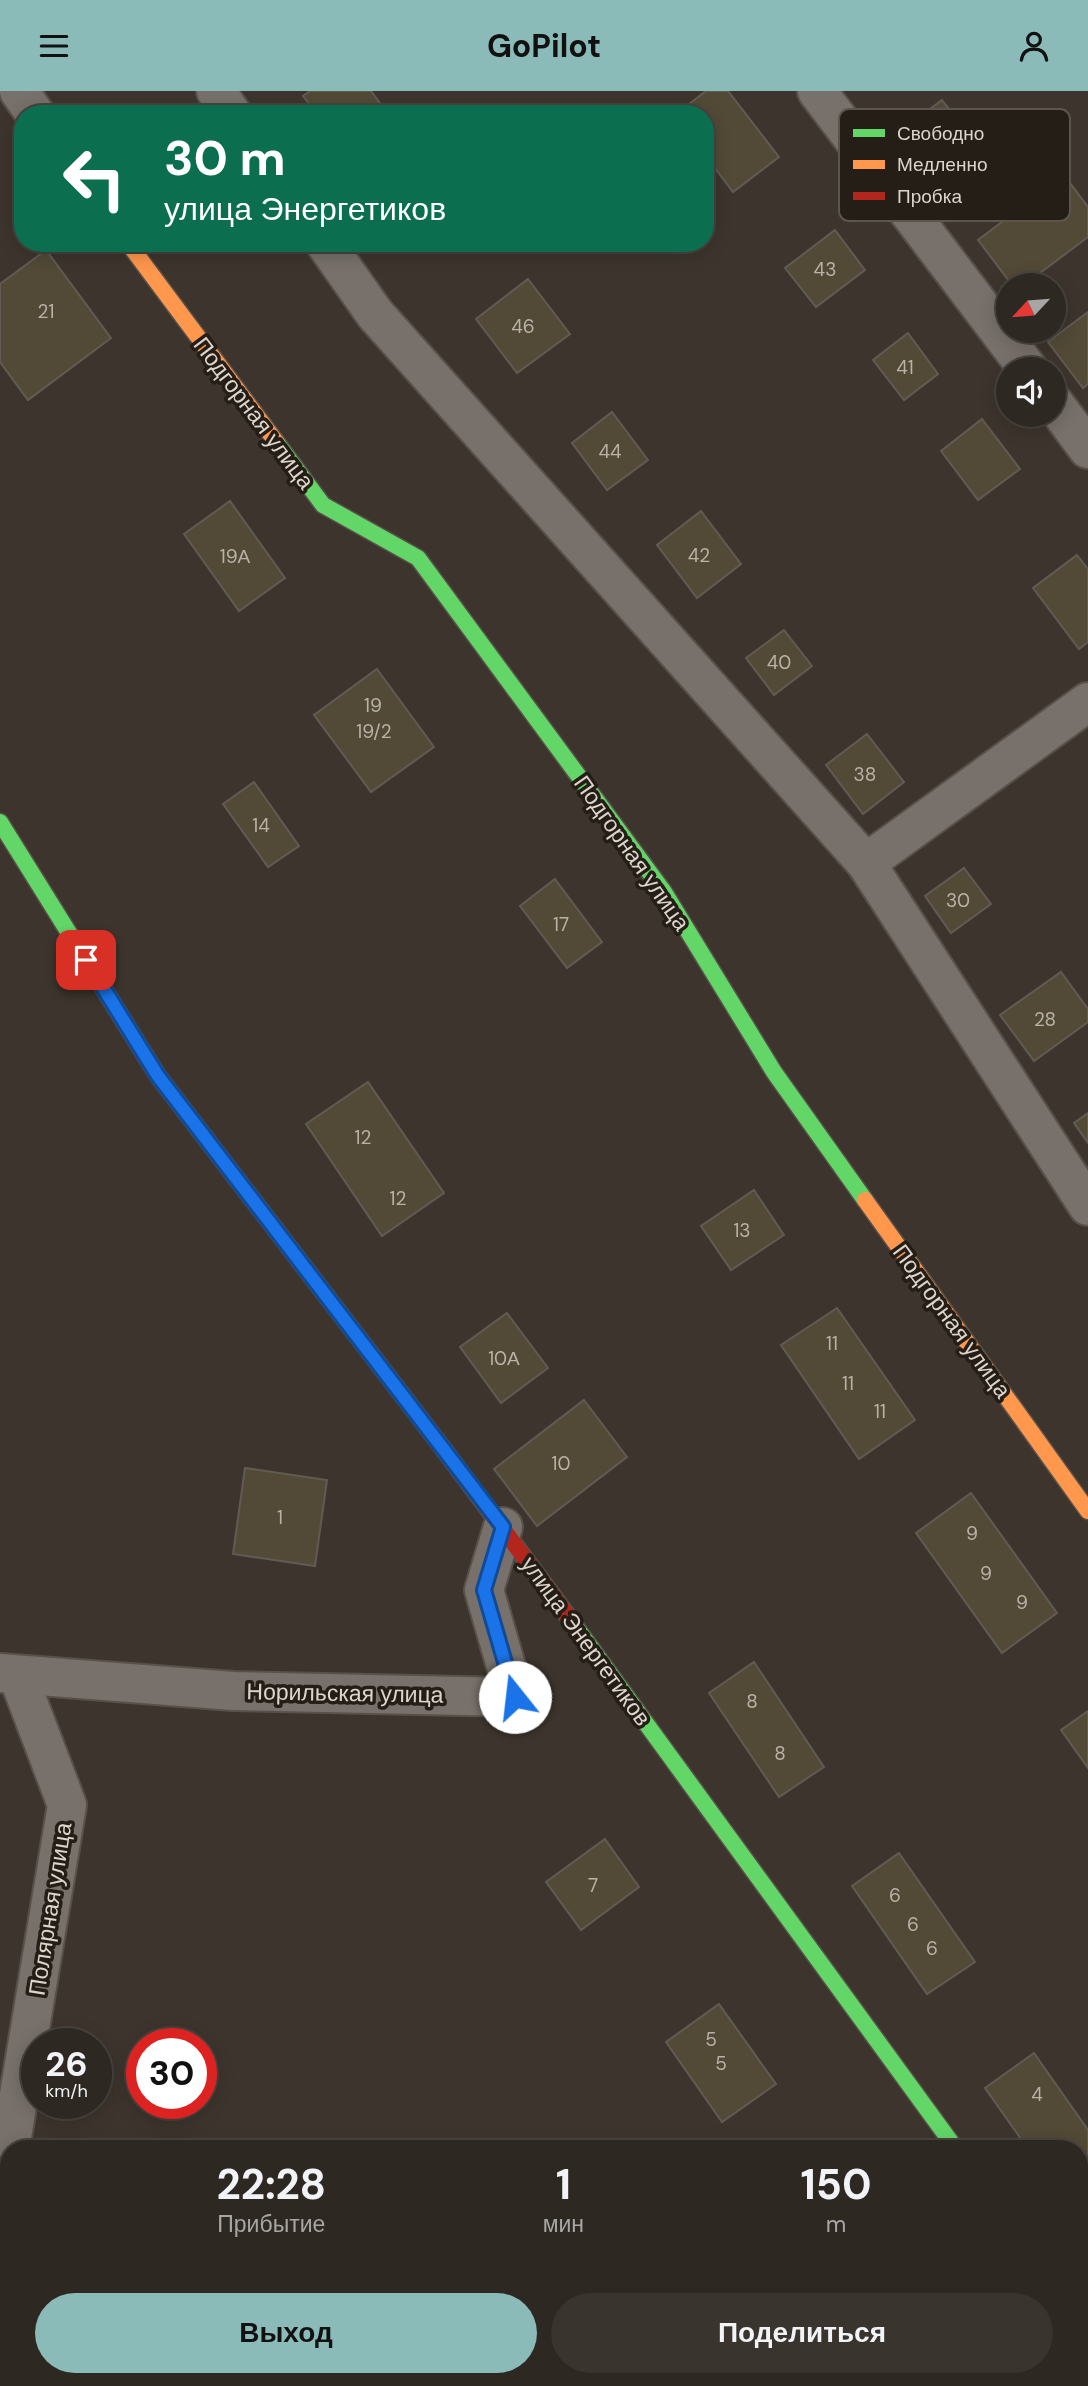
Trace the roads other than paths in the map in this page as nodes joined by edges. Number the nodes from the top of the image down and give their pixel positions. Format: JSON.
{"nodes":[{"id":1,"x":817,"y":91,"type":"edge"},
{"id":2,"x":839,"y":120,"type":"edge"},
{"id":3,"x":916,"y":221,"type":"edge"},
{"id":4,"x":135,"y":252,"type":"edge"},
{"id":5,"x":331,"y":252,"type":"edge"},
{"id":6,"x":1019,"y":357,"type":"edge"},
{"id":7,"x":1066,"y":419,"type":"edge"},
{"id":8,"x":1088,"y":449,"type":"edge"},
{"id":9,"x":1088,"y":702,"type":"edge"},
{"id":10,"x":0,"y":822,"type":"edge"},
{"id":11,"x":866,"y":863,"type":"junction"},
{"id":12,"x":1088,"y":1206,"type":"edge"},
{"id":13,"x":1088,"y":1510,"type":"edge"},
{"id":14,"x":503,"y":1527,"type":"junction"},
{"id":15,"x":9,"y":1675,"type":"edge"},
{"id":16,"x":11,"y":2140,"type":"edge"},
{"id":17,"x":949,"y":2140,"type":"edge"}],
"edges":[{"from":1,"to":2,"type":"street"},
{"from":3,"to":6,"type":"street"},
{"from":4,"to":13,"type":"street","name":"Подгорная улица"},
{"from":5,"to":11,"type":"street"},
{"from":7,"to":8,"type":"street"},
{"from":9,"to":11,"type":"street"},
{"from":10,"to":14,"type":"street","name":"улица Энергетиков"},
{"from":11,"to":12,"type":"street"},
{"from":14,"to":15,"type":"street","name":"Норильская улица"},
{"from":14,"to":17,"type":"street","name":"улица Энергетиков"},
{"from":15,"to":16,"type":"street","name":"Полярная улица"}]}
